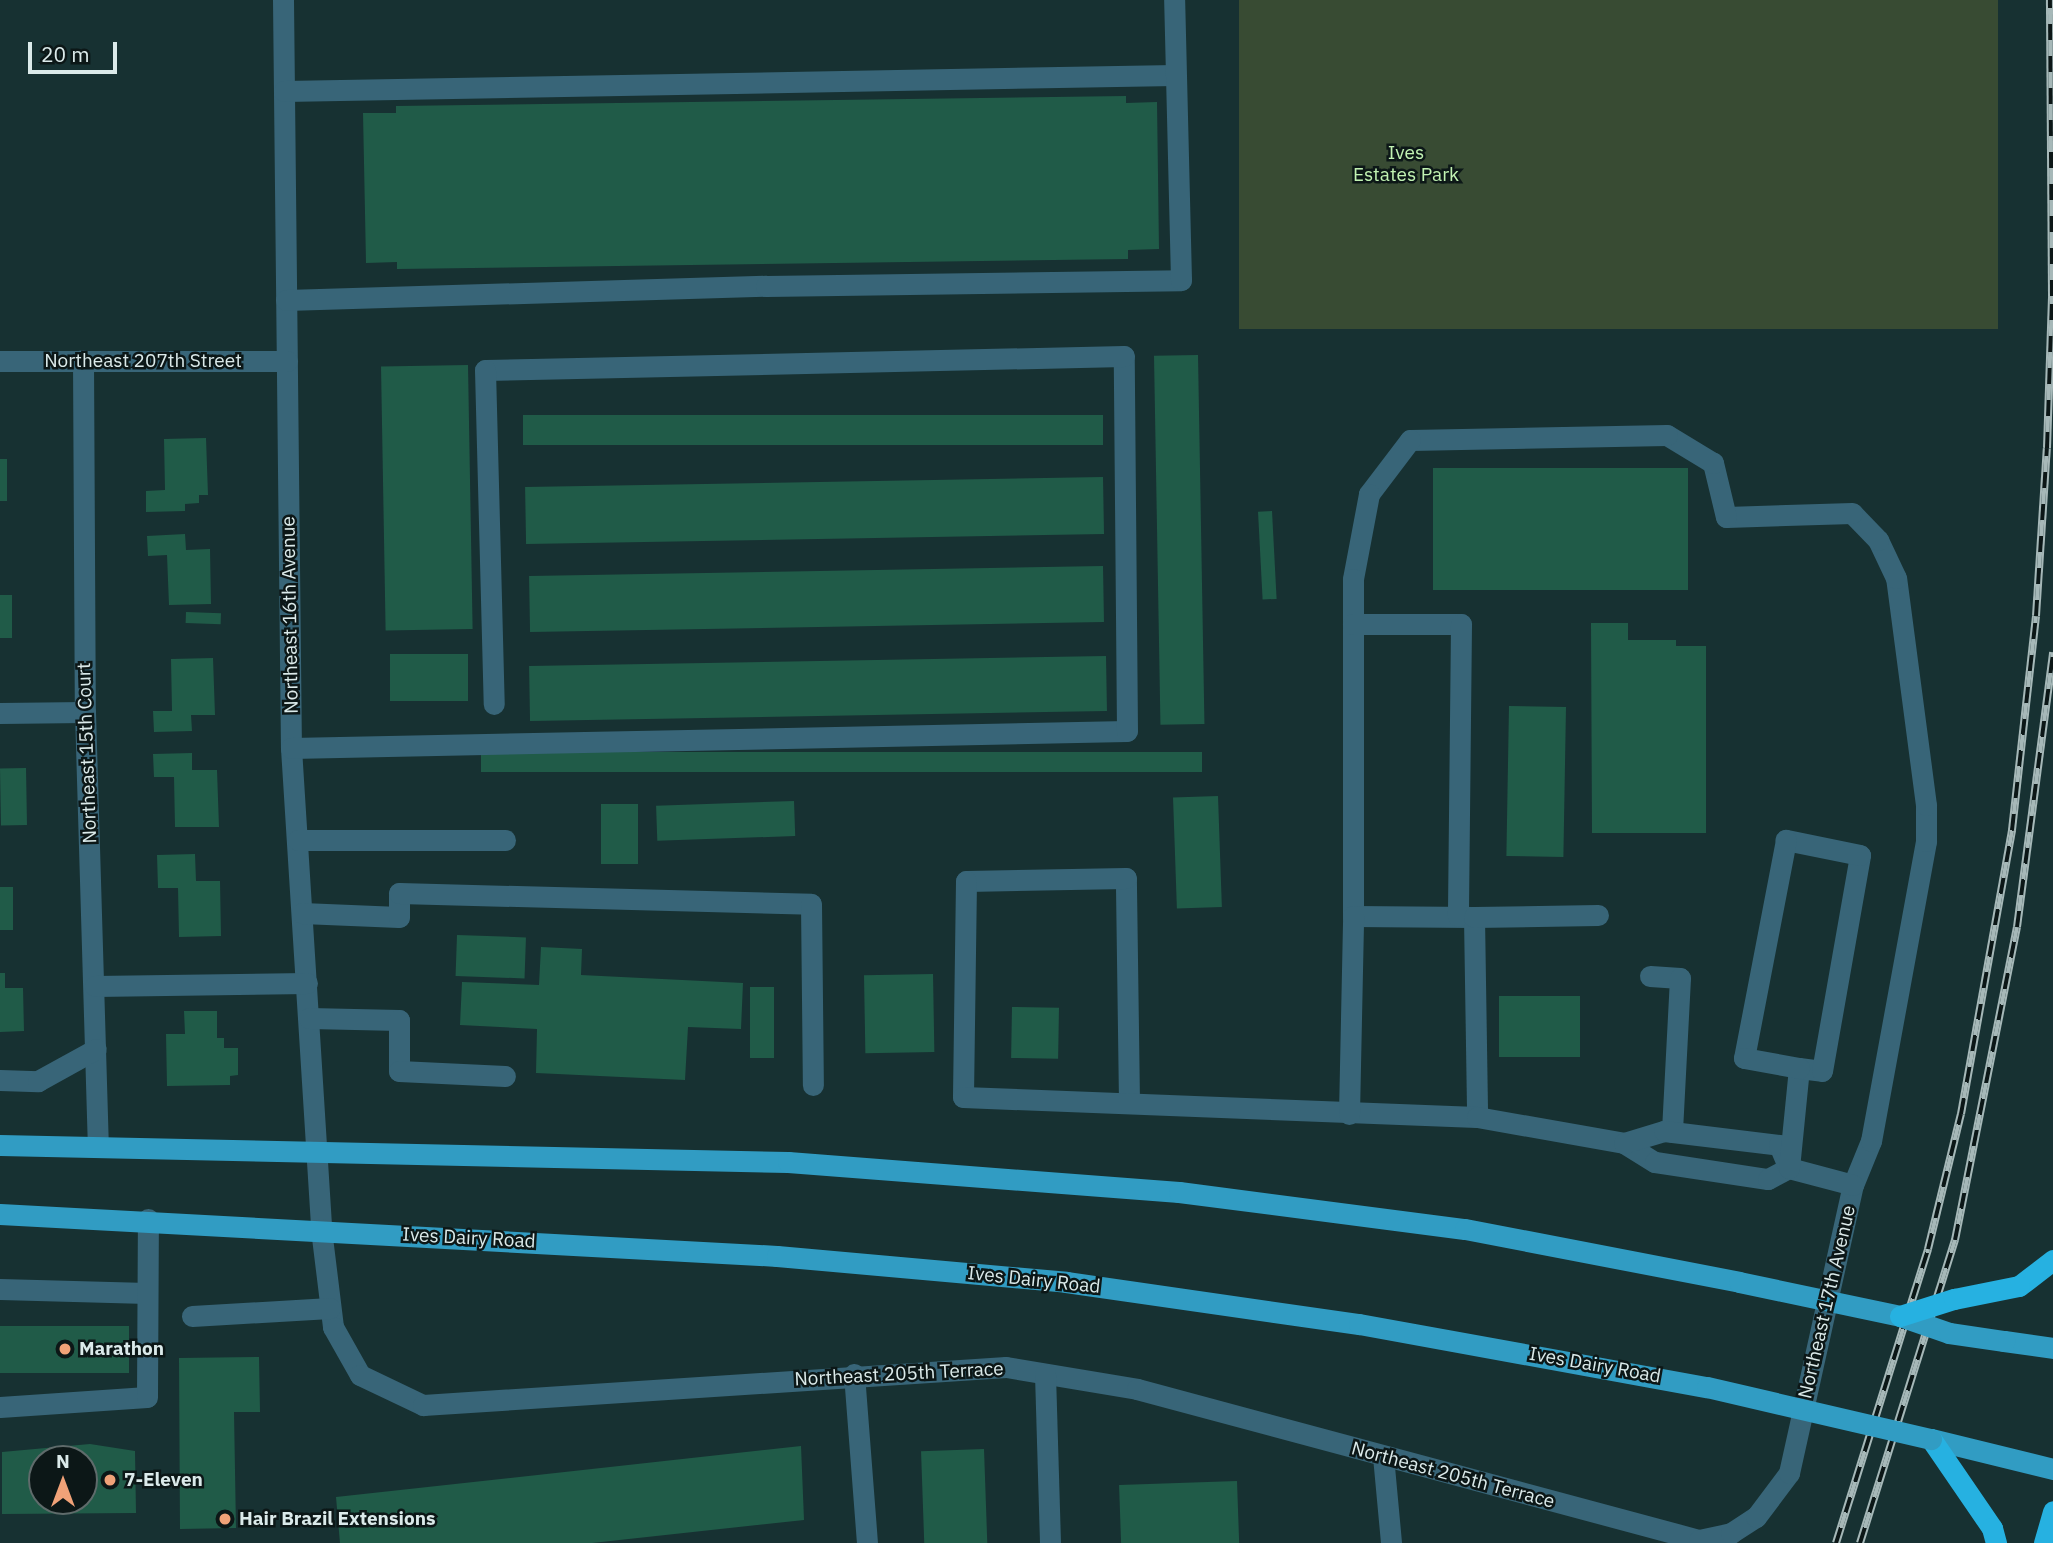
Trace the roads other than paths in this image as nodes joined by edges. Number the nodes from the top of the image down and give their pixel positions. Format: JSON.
{"nodes":[{"id":1,"x":283,"y":0,"type":"edge"},
{"id":2,"x":1174,"y":0,"type":"edge"},
{"id":3,"x":1175,"y":75,"type":"junction"},
{"id":4,"x":284,"y":91,"type":"junction"},
{"id":5,"x":286,"y":300,"type":"junction"},
{"id":6,"x":83,"y":360,"type":"junction"},
{"id":7,"x":0,"y":361,"type":"edge"},
{"id":8,"x":287,"y":361,"type":"junction"},
{"id":9,"x":1353,"y":624,"type":"junction"},
{"id":10,"x":494,"y":704,"type":"dead end"},
{"id":11,"x":85,"y":712,"type":"junction"},
{"id":12,"x":0,"y":713,"type":"edge"},
{"id":13,"x":291,"y":748,"type":"junction"},
{"id":14,"x":298,"y":840,"type":"junction"},
{"id":15,"x":505,"y":840,"type":"dead end"},
{"id":16,"x":302,"y":913,"type":"junction"},
{"id":17,"x":1598,"y":915,"type":"dead end"},
{"id":18,"x":1353,"y":916,"type":"junction"},
{"id":19,"x":1466,"y":916,"type":"junction"},
{"id":20,"x":1650,"y":976,"type":"dead end"},
{"id":21,"x":307,"y":983,"type":"junction"},
{"id":22,"x":95,"y":986,"type":"junction"},
{"id":23,"x":309,"y":1018,"type":"junction"},
{"id":24,"x":96,"y":1049,"type":"junction"},
{"id":25,"x":1799,"y":1068,"type":"junction"},
{"id":26,"x":505,"y":1076,"type":"dead end"},
{"id":27,"x":0,"y":1080,"type":"edge"},
{"id":28,"x":813,"y":1085,"type":"dead end"},
{"id":29,"x":1129,"y":1102,"type":"junction"},
{"id":30,"x":1349,"y":1114,"type":"junction"},
{"id":31,"x":1477,"y":1116,"type":"junction"},
{"id":32,"x":1672,"y":1132,"type":"junction"},
{"id":33,"x":1624,"y":1143,"type":"junction"},
{"id":34,"x":0,"y":1145,"type":"edge"},
{"id":35,"x":98,"y":1145,"type":"junction"},
{"id":36,"x":318,"y":1152,"type":"junction"},
{"id":37,"x":1789,"y":1168,"type":"junction"},
{"id":38,"x":1853,"y":1185,"type":"junction"},
{"id":39,"x":0,"y":1214,"type":"edge"},
{"id":40,"x":148,"y":1219,"type":"junction"},
{"id":41,"x":321,"y":1229,"type":"junction"},
{"id":42,"x":2053,"y":1260,"type":"edge"},
{"id":43,"x":0,"y":1289,"type":"edge"},
{"id":44,"x":147,"y":1293,"type":"junction"},
{"id":45,"x":330,"y":1308,"type":"junction"},
{"id":46,"x":192,"y":1315,"type":"dead end"},
{"id":47,"x":1900,"y":1316,"type":"junction"},
{"id":48,"x":2053,"y":1348,"type":"edge"},
{"id":49,"x":854,"y":1374,"type":"junction"},
{"id":50,"x":1045,"y":1374,"type":"junction"},
{"id":51,"x":0,"y":1407,"type":"edge"},
{"id":52,"x":1801,"y":1419,"type":"joint"},
{"id":53,"x":1931,"y":1439,"type":"junction"},
{"id":54,"x":1383,"y":1456,"type":"junction"},
{"id":55,"x":2053,"y":1469,"type":"edge"},
{"id":56,"x":2053,"y":1511,"type":"edge"},
{"id":57,"x":867,"y":1543,"type":"edge"},
{"id":58,"x":1050,"y":1543,"type":"edge"},
{"id":59,"x":1391,"y":1543,"type":"edge"},
{"id":60,"x":1996,"y":1543,"type":"edge"},
{"id":61,"x":2043,"y":1543,"type":"edge"}],
"edges":[{"from":1,"to":4,"type":"street","name":"Northeast 16th Avenue"},
{"from":2,"to":3,"type":"street"},
{"from":3,"to":4,"type":"street"},
{"from":3,"to":5,"type":"street"},
{"from":4,"to":5,"type":"street","name":"Northeast 16th Avenue"},
{"from":5,"to":8,"type":"street","name":"Northeast 16th Avenue"},
{"from":6,"to":7,"type":"street","name":"Northeast 207th Street"},
{"from":6,"to":8,"type":"street","name":"Northeast 207th Street"},
{"from":6,"to":11,"type":"street","name":"Northeast 15th Court"},
{"from":8,"to":13,"type":"street","name":"Northeast 16th Avenue"},
{"from":9,"to":18,"type":"street"},
{"from":9,"to":19,"type":"street"},
{"from":9,"to":38,"type":"street","name":"Northeast 17th Avenue"},
{"from":10,"to":13,"type":"street"},
{"from":11,"to":12,"type":"street"},
{"from":11,"to":22,"type":"street","name":"Northeast 15th Court"},
{"from":13,"to":14,"type":"street","name":"Northeast 16th Avenue"},
{"from":14,"to":15,"type":"street"},
{"from":14,"to":16,"type":"street","name":"Northeast 16th Avenue"},
{"from":16,"to":21,"type":"street","name":"Northeast 16th Avenue"},
{"from":16,"to":28,"type":"street"},
{"from":17,"to":19,"type":"street"},
{"from":18,"to":19,"type":"street"},
{"from":18,"to":30,"type":"street"},
{"from":19,"to":31,"type":"street"},
{"from":20,"to":32,"type":"street"},
{"from":21,"to":22,"type":"street"},
{"from":21,"to":23,"type":"street","name":"Northeast 16th Avenue"},
{"from":22,"to":24,"type":"street","name":"Northeast 15th Court"},
{"from":23,"to":26,"type":"street"},
{"from":23,"to":36,"type":"street","name":"Northeast 16th Avenue"},
{"from":24,"to":27,"type":"street"},
{"from":24,"to":35,"type":"street","name":"Northeast 15th Court"},
{"from":25,"to":25,"type":"street"},
{"from":25,"to":37,"type":"street"},
{"from":29,"to":29,"type":"street"},
{"from":29,"to":30,"type":"street"},
{"from":30,"to":31,"type":"street"},
{"from":31,"to":33,"type":"street"},
{"from":32,"to":33,"type":"street"},
{"from":32,"to":37,"type":"street"},
{"from":33,"to":37,"type":"street"},
{"from":34,"to":35,"type":"main road"},
{"from":35,"to":36,"type":"main road"},
{"from":36,"to":41,"type":"street","name":"Northeast 16th Avenue"},
{"from":36,"to":47,"type":"main road","bridge":true},
{"from":37,"to":38,"type":"street"},
{"from":38,"to":52,"type":"street","name":"Northeast 17th Avenue"},
{"from":39,"to":40,"type":"main road","name":"Ives Dairy Road"},
{"from":40,"to":41,"type":"main road","name":"Ives Dairy Road"},
{"from":40,"to":44,"type":"street"},
{"from":41,"to":45,"type":"street","name":"Northeast 205th Terrace"},
{"from":41,"to":53,"type":"main road","name":"Ives Dairy Road","bridge":true},
{"from":42,"to":47,"type":"highway","bridge":true},
{"from":43,"to":44,"type":"street"},
{"from":44,"to":51,"type":"street"},
{"from":45,"to":46,"type":"street"},
{"from":45,"to":49,"type":"street","name":"Northeast 205th Terrace"},
{"from":47,"to":48,"type":"main road","bridge":true},
{"from":49,"to":50,"type":"street","name":"Northeast 205th Terrace"},
{"from":49,"to":57,"type":"street"},
{"from":50,"to":54,"type":"street","name":"Northeast 205th Terrace"},
{"from":50,"to":58,"type":"street"},
{"from":52,"to":54,"type":"street","name":"Northeast 205th Terrace"},
{"from":53,"to":55,"type":"main road","name":"Ives Dairy Road"},
{"from":53,"to":60,"type":"highway"},
{"from":54,"to":59,"type":"street"},
{"from":56,"to":61,"type":"highway"}]}
